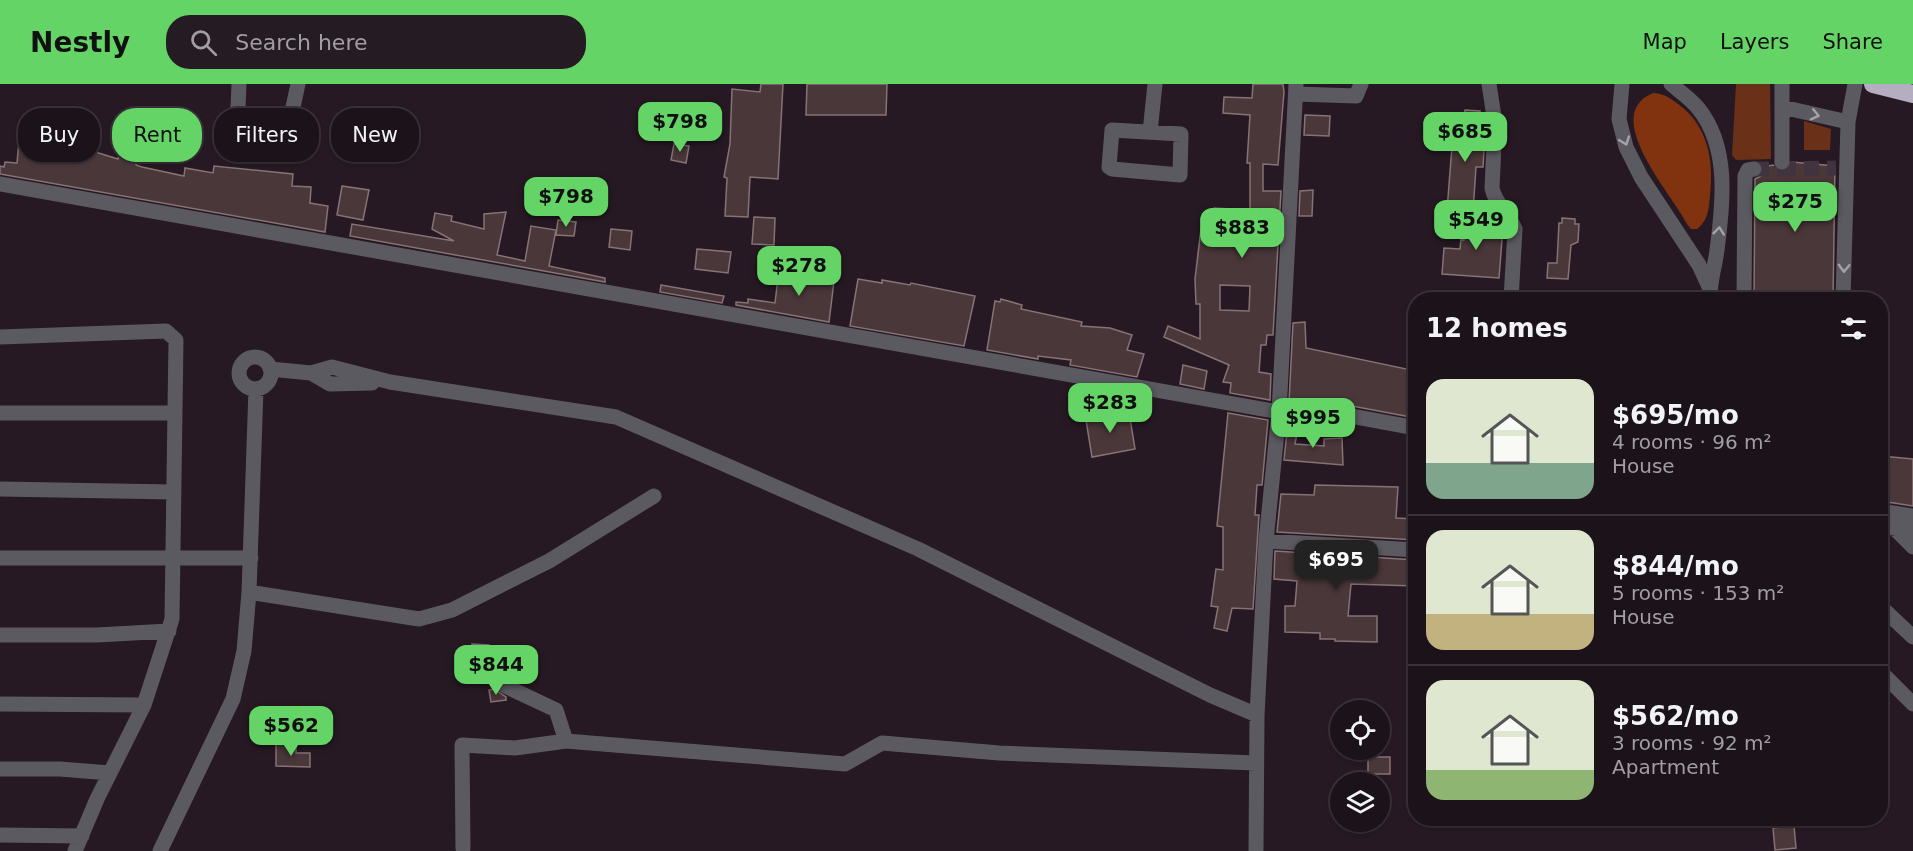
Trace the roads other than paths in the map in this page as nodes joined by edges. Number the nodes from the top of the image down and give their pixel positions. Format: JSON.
{"nodes":[{"id":1,"x":239,"y":84,"type":"edge"},
{"id":2,"x":298,"y":84,"type":"edge"},
{"id":3,"x":1155,"y":84,"type":"edge"},
{"id":4,"x":1489,"y":84,"type":"edge"},
{"id":5,"x":1622,"y":84,"type":"edge"},
{"id":6,"x":1671,"y":84,"type":"edge"},
{"id":7,"x":1782,"y":84,"type":"edge"},
{"id":8,"x":1855,"y":84,"type":"edge"},
{"id":9,"x":1873,"y":84,"type":"edge"},
{"id":10,"x":1361,"y":87,"type":"edge"},
{"id":11,"x":1296,"y":89,"type":"edge"},
{"id":12,"x":1913,"y":94,"type":"edge"},
{"id":13,"x":1782,"y":107,"type":"junction"},
{"id":14,"x":238,"y":108,"type":"edge"},
{"id":15,"x":293,"y":108,"type":"edge"},
{"id":16,"x":1848,"y":122,"type":"junction"},
{"id":17,"x":1150,"y":132,"type":"junction"},
{"id":18,"x":1782,"y":162,"type":"tunnel mouth"},
{"id":19,"x":1754,"y":169,"type":"dead end"},
{"id":20,"x":0,"y":184,"type":"edge"},
{"id":21,"x":1511,"y":292,"type":"edge"},
{"id":22,"x":1709,"y":292,"type":"edge"},
{"id":23,"x":1710,"y":292,"type":"edge"},
{"id":24,"x":1744,"y":292,"type":"edge"},
{"id":25,"x":1843,"y":292,"type":"edge"},
{"id":26,"x":0,"y":337,"type":"edge"},
{"id":27,"x":270,"y":369,"type":"junction"},
{"id":28,"x":256,"y":389,"type":"junction"},
{"id":29,"x":1279,"y":412,"type":"junction"},
{"id":30,"x":0,"y":413,"type":"edge"},
{"id":31,"x":175,"y":413,"type":"junction"},
{"id":32,"x":1408,"y":427,"type":"edge"},
{"id":33,"x":0,"y":489,"type":"edge"},
{"id":34,"x":174,"y":492,"type":"junction"},
{"id":35,"x":654,"y":496,"type":"dead end"},
{"id":36,"x":1888,"y":512,"type":"edge"},
{"id":37,"x":1913,"y":516,"type":"edge"},
{"id":38,"x":1888,"y":527,"type":"edge"},
{"id":39,"x":1913,"y":531,"type":"edge"},
{"id":40,"x":1266,"y":541,"type":"junction"},
{"id":41,"x":1913,"y":547,"type":"edge"},
{"id":42,"x":1408,"y":550,"type":"edge"},
{"id":43,"x":174,"y":557,"type":"junction"},
{"id":44,"x":0,"y":558,"type":"edge"},
{"id":45,"x":251,"y":558,"type":"junction"},
{"id":46,"x":249,"y":592,"type":"junction"},
{"id":47,"x":1888,"y":614,"type":"edge"},
{"id":48,"x":168,"y":631,"type":"junction"},
{"id":49,"x":0,"y":635,"type":"edge"},
{"id":50,"x":1913,"y":637,"type":"edge"},
{"id":51,"x":1888,"y":679,"type":"edge"},
{"id":52,"x":503,"y":685,"type":"dead end"},
{"id":53,"x":0,"y":704,"type":"edge"},
{"id":54,"x":1913,"y":704,"type":"edge"},
{"id":55,"x":144,"y":705,"type":"junction"},
{"id":56,"x":1257,"y":715,"type":"junction"},
{"id":57,"x":566,"y":741,"type":"junction"},
{"id":58,"x":1256,"y":763,"type":"junction"},
{"id":59,"x":0,"y":769,"type":"edge"},
{"id":60,"x":110,"y":773,"type":"junction"},
{"id":61,"x":0,"y":835,"type":"edge"},
{"id":62,"x":82,"y":836,"type":"junction"},
{"id":63,"x":463,"y":848,"type":"dead end"},
{"id":64,"x":75,"y":851,"type":"edge"},
{"id":65,"x":160,"y":851,"type":"edge"},
{"id":66,"x":1256,"y":851,"type":"edge"}],
"edges":[{"from":1,"to":14,"type":"street"},
{"from":2,"to":15,"type":"street"},
{"from":3,"to":17,"type":"street"},
{"from":4,"to":21,"type":"street"},
{"from":5,"to":22,"type":"street","one_way":true},
{"from":23,"to":6,"type":"street","one_way":true},
{"from":7,"to":13,"type":"street"},
{"from":8,"to":16,"type":"street"},
{"from":9,"to":12,"type":"highway"},
{"from":10,"to":11,"type":"street"},
{"from":11,"to":29,"type":"street"},
{"from":13,"to":16,"type":"street","one_way":true},
{"from":13,"to":18,"type":"street"},
{"from":16,"to":25,"type":"street","one_way":true},
{"from":17,"to":17,"type":"street"},
{"from":19,"to":24,"type":"street"},
{"from":20,"to":29,"type":"street"},
{"from":26,"to":31,"type":"street"},
{"from":27,"to":28,"type":"street"},
{"from":27,"to":28,"type":"street"},
{"from":27,"to":56,"type":"street"},
{"from":28,"to":45,"type":"street"},
{"from":29,"to":32,"type":"street"},
{"from":29,"to":40,"type":"street"},
{"from":30,"to":31,"type":"street"},
{"from":31,"to":34,"type":"street"},
{"from":33,"to":34,"type":"street"},
{"from":34,"to":43,"type":"street"},
{"from":35,"to":46,"type":"street"},
{"from":36,"to":37,"type":"street"},
{"from":38,"to":39,"type":"street"},
{"from":38,"to":41,"type":"street"},
{"from":40,"to":42,"type":"street"},
{"from":40,"to":56,"type":"street"},
{"from":43,"to":44,"type":"street"},
{"from":43,"to":45,"type":"street"},
{"from":43,"to":48,"type":"street"},
{"from":45,"to":46,"type":"street"},
{"from":46,"to":65,"type":"street"},
{"from":47,"to":50,"type":"street"},
{"from":48,"to":49,"type":"street"},
{"from":48,"to":55,"type":"street"},
{"from":51,"to":54,"type":"street"},
{"from":52,"to":57,"type":"street"},
{"from":53,"to":55,"type":"street"},
{"from":55,"to":60,"type":"street"},
{"from":56,"to":58,"type":"street"},
{"from":57,"to":58,"type":"street"},
{"from":57,"to":63,"type":"street"},
{"from":58,"to":66,"type":"street"},
{"from":59,"to":60,"type":"street"},
{"from":60,"to":62,"type":"street"},
{"from":61,"to":62,"type":"street"},
{"from":62,"to":64,"type":"street"}]}
